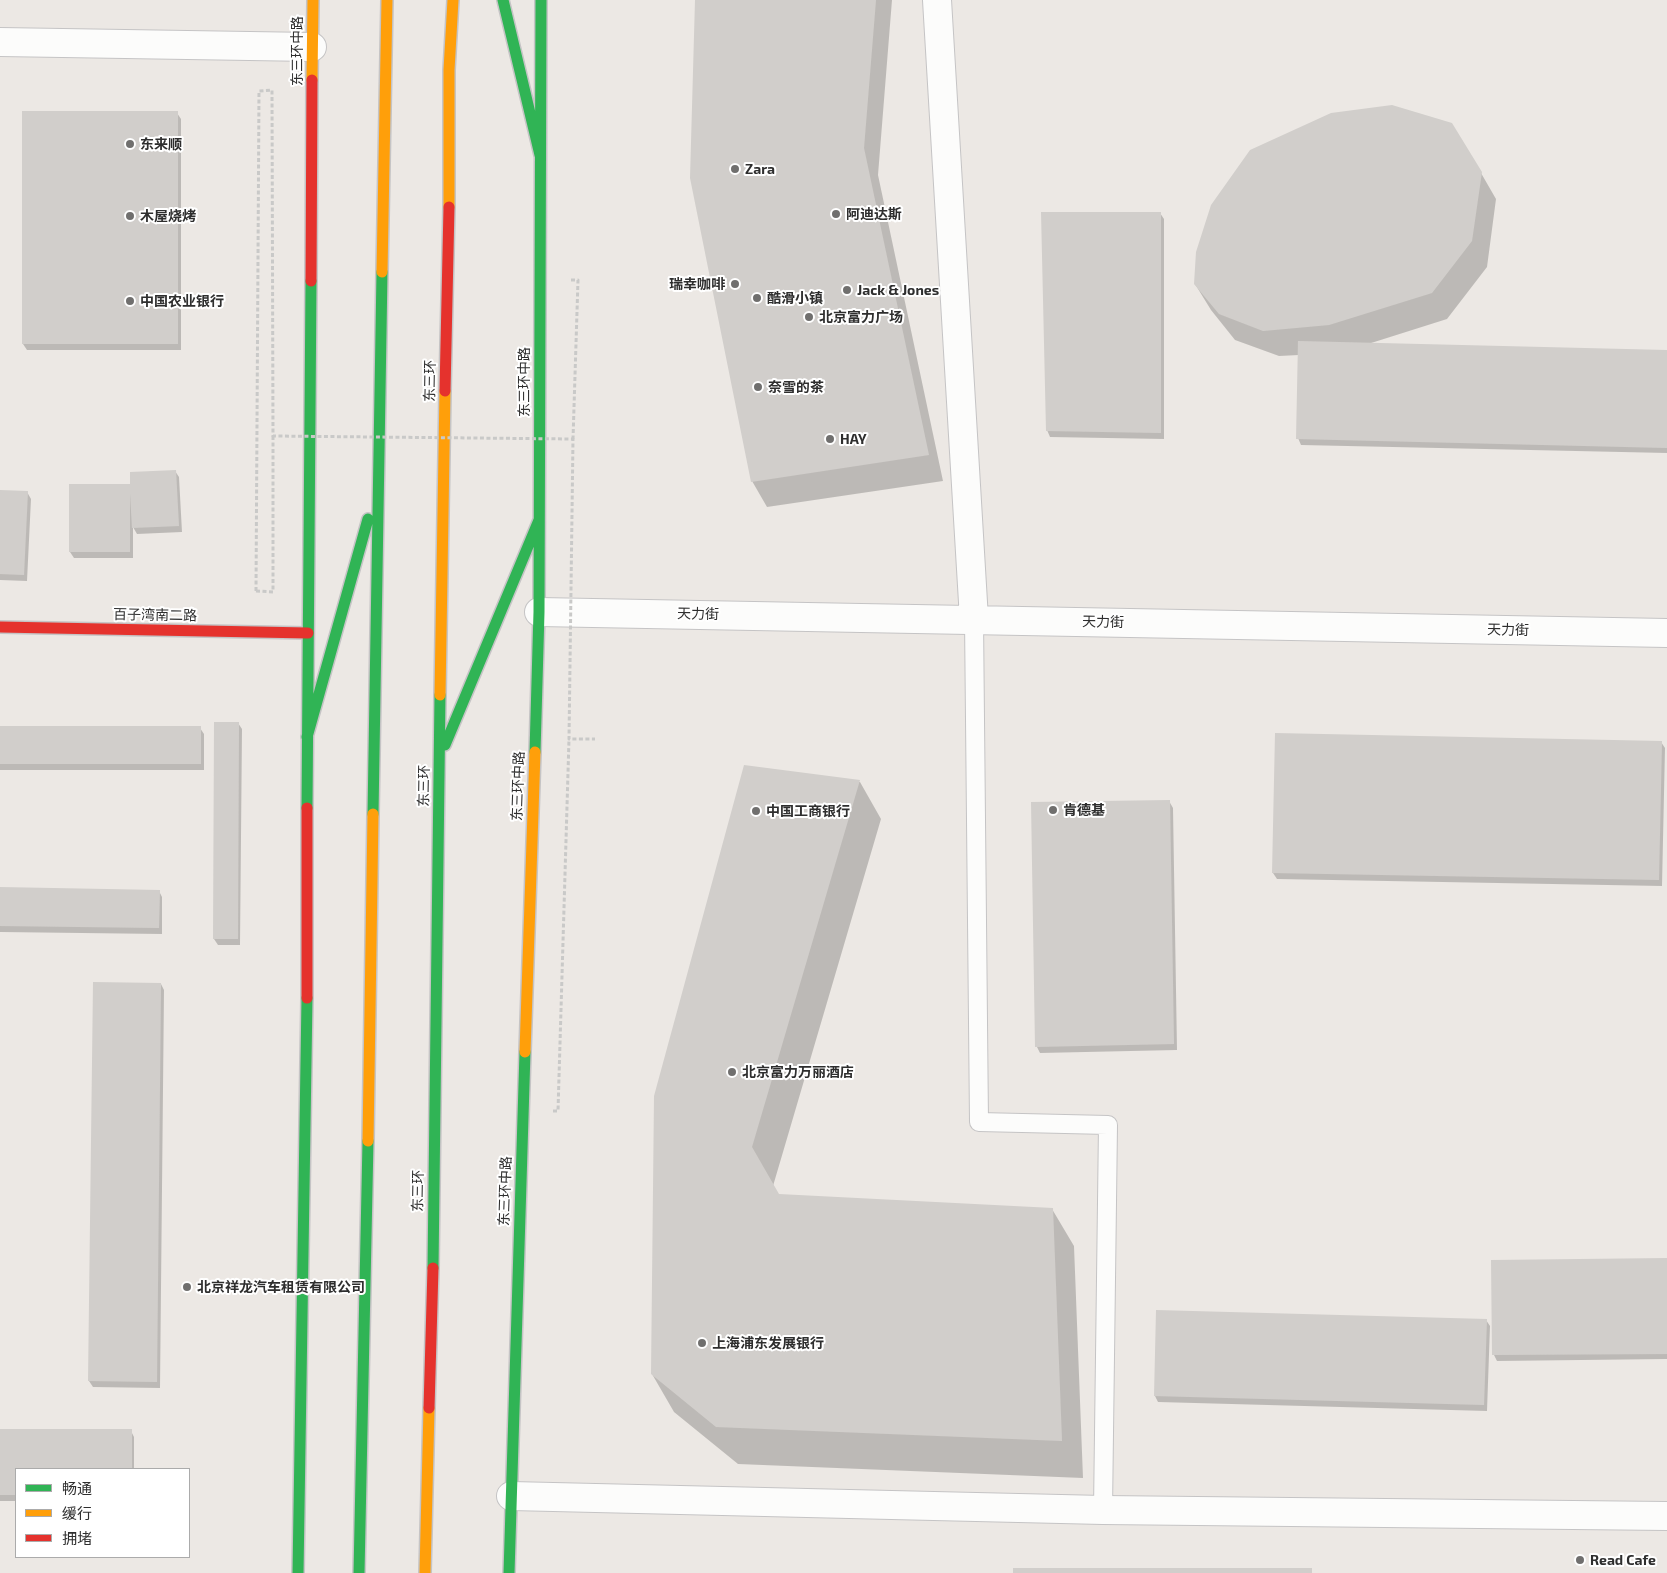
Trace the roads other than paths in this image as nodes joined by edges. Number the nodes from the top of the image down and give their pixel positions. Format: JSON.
{"nodes":[{"id":1,"x":313,"y":0,"type":"edge"},
{"id":2,"x":387,"y":0,"type":"edge"},
{"id":3,"x":453,"y":0,"type":"edge"},
{"id":4,"x":502,"y":0,"type":"edge"},
{"id":5,"x":541,"y":0,"type":"edge"},
{"id":6,"x":937,"y":0,"type":"edge"},
{"id":7,"x":375,"y":9,"type":"dead end"},
{"id":8,"x":0,"y":42,"type":"edge"},
{"id":9,"x":312,"y":47,"type":"junction"},
{"id":10,"x":386,"y":65,"type":"junction"},
{"id":11,"x":540,"y":155,"type":"junction"},
{"id":12,"x":379,"y":482,"type":"junction"},
{"id":13,"x":539,"y":520,"type":"junction"},
{"id":14,"x":539,"y":612,"type":"junction"},
{"id":15,"x":974,"y":619,"type":"junction"},
{"id":16,"x":0,"y":627,"type":"edge"},
{"id":17,"x":308,"y":632,"type":"junction"},
{"id":18,"x":1667,"y":633,"type":"edge"},
{"id":19,"x":307,"y":737,"type":"junction"},
{"id":20,"x":439,"y":758,"type":"junction"},
{"id":21,"x":511,"y":1496,"type":"junction"},
{"id":22,"x":1102,"y":1510,"type":"junction"},
{"id":23,"x":1667,"y":1516,"type":"edge"},
{"id":24,"x":298,"y":1573,"type":"edge"},
{"id":25,"x":358,"y":1573,"type":"edge"},
{"id":26,"x":425,"y":1573,"type":"edge"},
{"id":27,"x":509,"y":1573,"type":"edge"}],
"edges":[{"from":1,"to":9,"type":"main road","name":"东三环中路"},
{"from":2,"to":10,"type":"main road"},
{"from":3,"to":20,"type":"main road","name":"东三环"},
{"from":4,"to":11,"type":"main road"},
{"from":5,"to":11,"type":"main road","name":"东三环中路"},
{"from":6,"to":15,"type":"street"},
{"from":7,"to":10,"type":"main road"},
{"from":8,"to":9,"type":"street"},
{"from":9,"to":17,"type":"main road","name":"东三环中路"},
{"from":10,"to":12,"type":"main road"},
{"from":11,"to":13,"type":"main road","name":"东三环中路"},
{"from":12,"to":19,"type":"main road"},
{"from":12,"to":25,"type":"main road"},
{"from":13,"to":14,"type":"main road","name":"东三环中路"},
{"from":13,"to":20,"type":"main road"},
{"from":14,"to":15,"type":"street","name":"天力街"},
{"from":14,"to":21,"type":"main road","name":"东三环中路"},
{"from":15,"to":18,"type":"street","name":"天力街"},
{"from":15,"to":22,"type":"lane"},
{"from":16,"to":17,"type":"main road","name":"百子湾南二路"},
{"from":17,"to":19,"type":"main road","name":"东三环中路"},
{"from":19,"to":24,"type":"main road","name":"东三环中路"},
{"from":20,"to":26,"type":"main road","name":"东三环"},
{"from":21,"to":22,"type":"street"},
{"from":21,"to":27,"type":"main road","name":"东三环中路"},
{"from":22,"to":23,"type":"street"}]}
